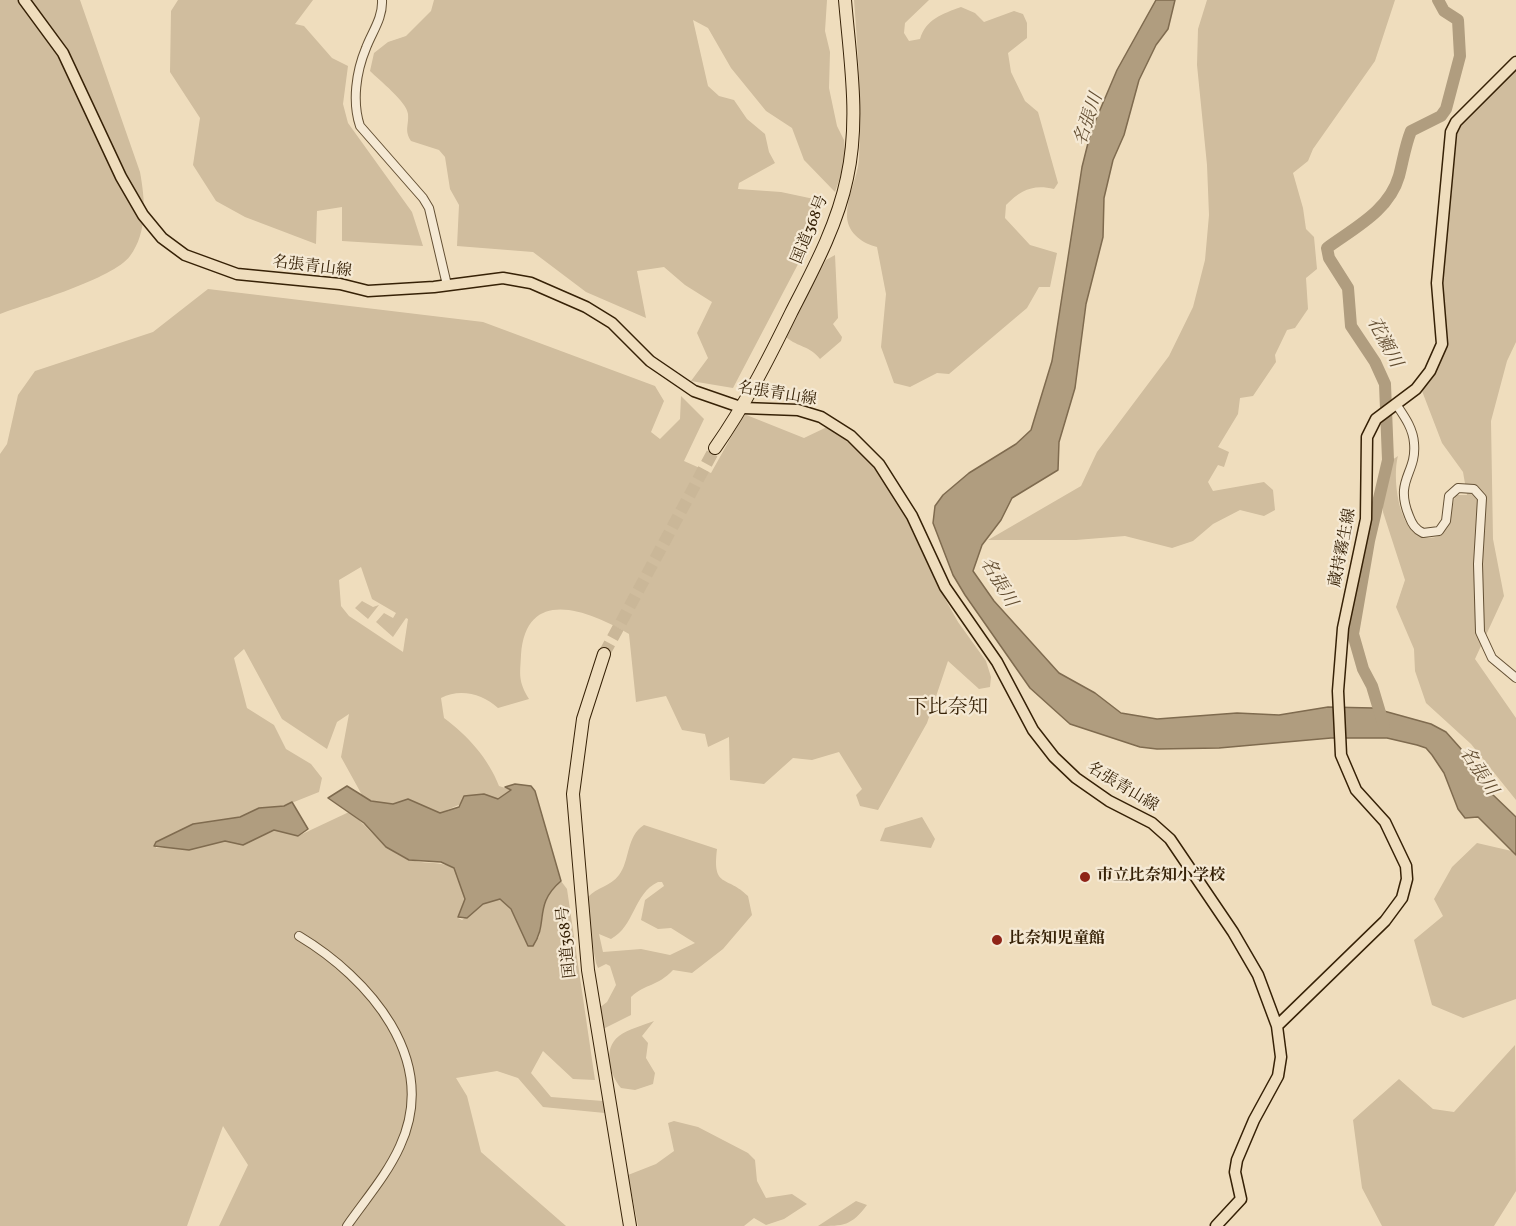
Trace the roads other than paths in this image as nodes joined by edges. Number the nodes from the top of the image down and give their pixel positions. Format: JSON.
{"nodes":[{"id":1,"x":24,"y":0,"type":"edge"},
{"id":2,"x":382,"y":0,"type":"edge"},
{"id":3,"x":845,"y":0,"type":"edge"},
{"id":4,"x":1516,"y":62,"type":"edge"},
{"id":5,"x":447,"y":285,"type":"junction"},
{"id":6,"x":1396,"y":404,"type":"junction"},
{"id":7,"x":743,"y":408,"type":"junction"},
{"id":8,"x":715,"y":448,"type":"tunnel mouth"},
{"id":9,"x":604,"y":654,"type":"tunnel mouth"},
{"id":10,"x":1516,"y":678,"type":"edge"},
{"id":11,"x":299,"y":936,"type":"dead end"},
{"id":12,"x":1277,"y":1026,"type":"junction"},
{"id":13,"x":347,"y":1226,"type":"edge"},
{"id":14,"x":630,"y":1226,"type":"edge"},
{"id":15,"x":1216,"y":1226,"type":"edge"}],
"edges":[{"from":1,"to":5,"type":"main road","name":"名張青山線"},
{"from":2,"to":5,"type":"street"},
{"from":3,"to":7,"type":"highway","name":"国道368号"},
{"from":4,"to":6,"type":"main road","name":"蔵持霧生線"},
{"from":5,"to":7,"type":"main road","name":"名張青山線"},
{"from":6,"to":10,"type":"street"},
{"from":6,"to":12,"type":"main road","name":"蔵持霧生線"},
{"from":7,"to":8,"type":"highway","name":"国道368号"},
{"from":7,"to":12,"type":"main road","name":"名張青山線"},
{"from":9,"to":14,"type":"highway","name":"国道368号"},
{"from":11,"to":13,"type":"street"},
{"from":12,"to":15,"type":"main road","name":"名張青山線"}]}
